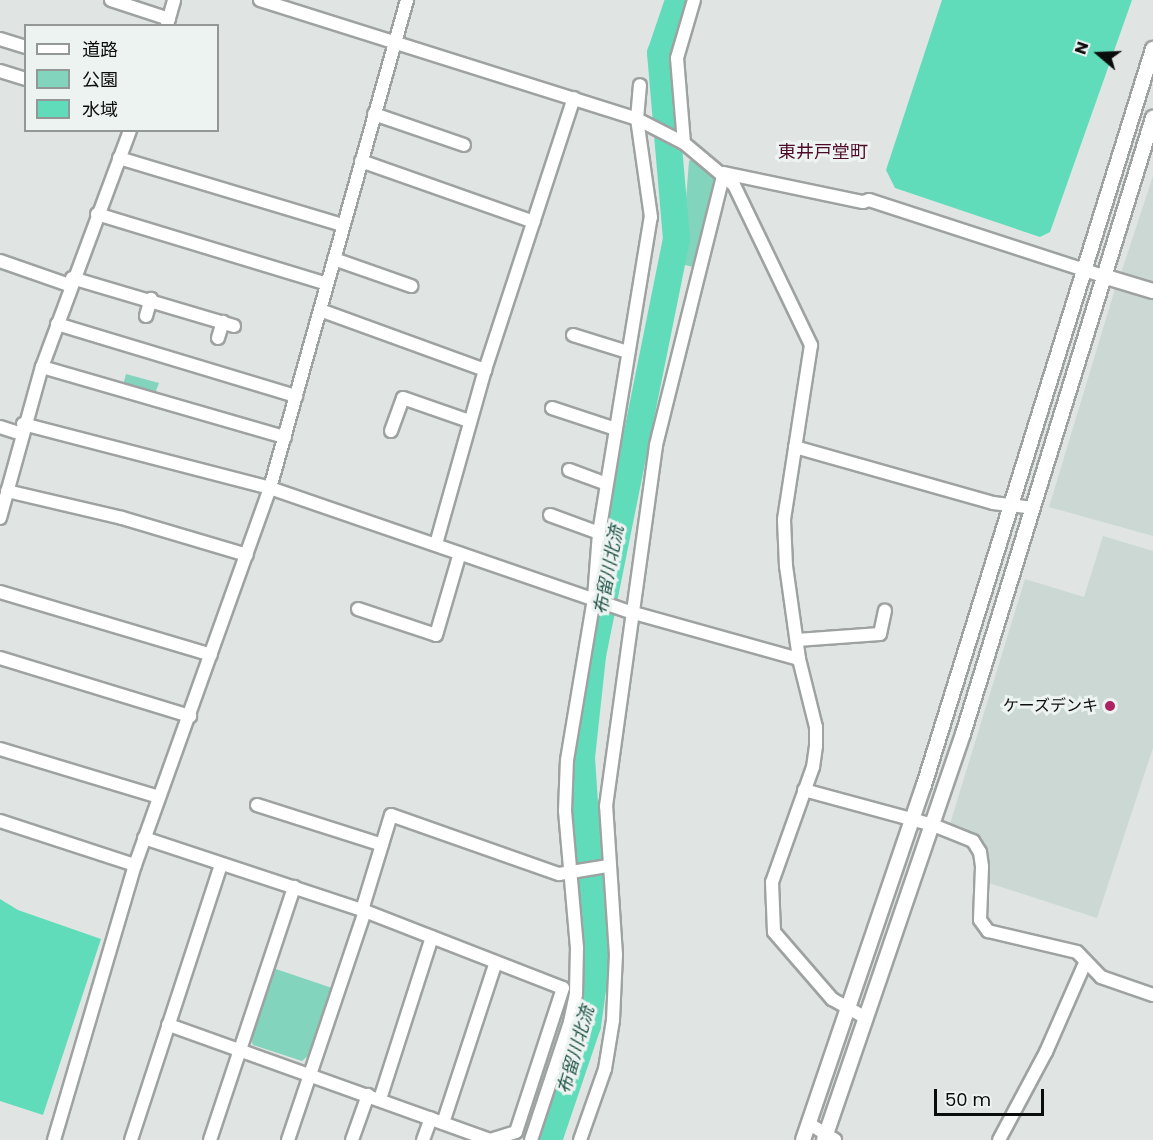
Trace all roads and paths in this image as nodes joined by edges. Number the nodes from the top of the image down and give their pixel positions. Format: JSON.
{"nodes":[{"id":1,"x":111,"y":0,"type":"edge"},
{"id":2,"x":174,"y":0,"type":"edge"},
{"id":3,"x":260,"y":0,"type":"edge"},
{"id":4,"x":407,"y":0,"type":"edge"},
{"id":5,"x":694,"y":0,"type":"edge"},
{"id":6,"x":168,"y":22,"type":"edge"},
{"id":7,"x":0,"y":39,"type":"edge"},
{"id":8,"x":393,"y":43,"type":"junction"},
{"id":9,"x":24,"y":46,"type":"edge"},
{"id":10,"x":1153,"y":49,"type":"edge"},
{"id":11,"x":0,"y":71,"type":"edge"},
{"id":12,"x":24,"y":78,"type":"edge"},
{"id":13,"x":640,"y":85,"type":"dead end"},
{"id":14,"x":574,"y":98,"type":"junction"},
{"id":15,"x":374,"y":114,"type":"junction"},
{"id":16,"x":1153,"y":118,"type":"edge"},
{"id":17,"x":638,"y":119,"type":"junction"},
{"id":18,"x":129,"y":132,"type":"edge"},
{"id":19,"x":681,"y":141,"type":"junction"},
{"id":20,"x":464,"y":146,"type":"dead end"},
{"id":21,"x":119,"y":158,"type":"junction"},
{"id":22,"x":361,"y":161,"type":"junction"},
{"id":23,"x":724,"y":173,"type":"junction"},
{"id":24,"x":97,"y":214,"type":"junction"},
{"id":25,"x":534,"y":222,"type":"junction"},
{"id":26,"x":343,"y":225,"type":"junction"},
{"id":27,"x":334,"y":259,"type":"junction"},
{"id":28,"x":0,"y":261,"type":"edge"},
{"id":29,"x":1082,"y":270,"type":"junction"},
{"id":30,"x":1103,"y":276,"type":"junction"},
{"id":31,"x":71,"y":281,"type":"junction"},
{"id":32,"x":327,"y":285,"type":"junction"},
{"id":33,"x":411,"y":286,"type":"dead end"},
{"id":34,"x":1153,"y":291,"type":"edge"},
{"id":35,"x":151,"y":299,"type":"junction"},
{"id":36,"x":320,"y":310,"type":"junction"},
{"id":37,"x":146,"y":316,"type":"dead end"},
{"id":38,"x":57,"y":324,"type":"junction"},
{"id":39,"x":573,"y":335,"type":"dead end"},
{"id":40,"x":218,"y":338,"type":"dead end"},
{"id":41,"x":628,"y":352,"type":"junction"},
{"id":42,"x":42,"y":367,"type":"junction"},
{"id":43,"x":485,"y":370,"type":"junction"},
{"id":44,"x":296,"y":396,"type":"junction"},
{"id":45,"x":552,"y":408,"type":"dead end"},
{"id":46,"x":469,"y":422,"type":"junction"},
{"id":47,"x":0,"y":427,"type":"edge"},
{"id":48,"x":22,"y":429,"type":"junction"},
{"id":49,"x":616,"y":429,"type":"junction"},
{"id":50,"x":391,"y":431,"type":"dead end"},
{"id":51,"x":285,"y":437,"type":"junction"},
{"id":52,"x":795,"y":447,"type":"junction"},
{"id":53,"x":570,"y":470,"type":"dead end"},
{"id":54,"x":607,"y":484,"type":"junction"},
{"id":55,"x":270,"y":488,"type":"junction"},
{"id":56,"x":7,"y":492,"type":"junction"},
{"id":57,"x":1010,"y":506,"type":"junction"},
{"id":58,"x":1031,"y":508,"type":"junction"},
{"id":59,"x":549,"y":515,"type":"dead end"},
{"id":60,"x":0,"y":518,"type":"edge"},
{"id":61,"x":599,"y":533,"type":"junction"},
{"id":62,"x":436,"y":544,"type":"junction"},
{"id":63,"x":460,"y":553,"type":"junction"},
{"id":64,"x":247,"y":555,"type":"junction"},
{"id":65,"x":0,"y":592,"type":"edge"},
{"id":66,"x":594,"y":598,"type":"junction"},
{"id":67,"x":358,"y":609,"type":"dead end"},
{"id":68,"x":885,"y":611,"type":"dead end"},
{"id":69,"x":634,"y":613,"type":"junction"},
{"id":70,"x":797,"y":640,"type":"junction"},
{"id":71,"x":211,"y":655,"type":"junction"},
{"id":72,"x":0,"y":658,"type":"edge"},
{"id":73,"x":799,"y":659,"type":"junction"},
{"id":74,"x":190,"y":716,"type":"junction"},
{"id":75,"x":0,"y":749,"type":"edge"},
{"id":76,"x":804,"y":790,"type":"junction"},
{"id":77,"x":159,"y":797,"type":"junction"},
{"id":78,"x":256,"y":805,"type":"dead end"},
{"id":79,"x":0,"y":821,"type":"edge"},
{"id":80,"x":912,"y":821,"type":"junction"},
{"id":81,"x":933,"y":825,"type":"junction"},
{"id":82,"x":144,"y":838,"type":"junction"},
{"id":83,"x":382,"y":845,"type":"junction"},
{"id":84,"x":135,"y":865,"type":"junction"},
{"id":85,"x":221,"y":865,"type":"junction"},
{"id":86,"x":606,"y":867,"type":"junction"},
{"id":87,"x":571,"y":872,"type":"junction"},
{"id":88,"x":294,"y":887,"type":"junction"},
{"id":89,"x":364,"y":910,"type":"junction"},
{"id":90,"x":432,"y":937,"type":"junction"},
{"id":91,"x":496,"y":962,"type":"junction"},
{"id":92,"x":1085,"y":963,"type":"junction"},
{"id":93,"x":1153,"y":995,"type":"edge"},
{"id":94,"x":848,"y":1010,"type":"junction"},
{"id":95,"x":866,"y":1018,"type":"junction"},
{"id":96,"x":168,"y":1025,"type":"junction"},
{"id":97,"x":239,"y":1050,"type":"junction"},
{"id":98,"x":310,"y":1075,"type":"junction"},
{"id":99,"x":374,"y":1097,"type":"junction"},
{"id":100,"x":437,"y":1120,"type":"junction"},
{"id":101,"x":808,"y":1123,"type":"junction"},
{"id":102,"x":828,"y":1138,"type":"edge"},
{"id":103,"x":54,"y":1140,"type":"edge"},
{"id":104,"x":131,"y":1140,"type":"edge"},
{"id":105,"x":210,"y":1140,"type":"edge"},
{"id":106,"x":288,"y":1140,"type":"edge"},
{"id":107,"x":352,"y":1140,"type":"edge"},
{"id":108,"x":423,"y":1140,"type":"edge"},
{"id":109,"x":490,"y":1140,"type":"edge"},
{"id":110,"x":531,"y":1140,"type":"edge"},
{"id":111,"x":580,"y":1140,"type":"edge"},
{"id":112,"x":802,"y":1140,"type":"edge"},
{"id":113,"x":999,"y":1140,"type":"edge"}],
"edges":[{"from":1,"to":6,"type":"street"},
{"from":2,"to":6,"type":"street"},
{"from":3,"to":8,"type":"street"},
{"from":4,"to":8,"type":"street"},
{"from":5,"to":19,"type":"street"},
{"from":7,"to":9,"type":"street"},
{"from":8,"to":14,"type":"street"},
{"from":8,"to":15,"type":"street"},
{"from":10,"to":29,"type":"street"},
{"from":11,"to":12,"type":"street"},
{"from":13,"to":17,"type":"street"},
{"from":14,"to":17,"type":"street"},
{"from":14,"to":25,"type":"street"},
{"from":15,"to":20,"type":"street"},
{"from":15,"to":22,"type":"street"},
{"from":16,"to":30,"type":"street"},
{"from":17,"to":19,"type":"street"},
{"from":17,"to":41,"type":"street"},
{"from":18,"to":21,"type":"street"},
{"from":19,"to":23,"type":"street"},
{"from":21,"to":24,"type":"street"},
{"from":21,"to":26,"type":"street"},
{"from":22,"to":25,"type":"street"},
{"from":22,"to":26,"type":"street"},
{"from":23,"to":29,"type":"street"},
{"from":23,"to":52,"type":"street"},
{"from":23,"to":69,"type":"street"},
{"from":24,"to":31,"type":"street"},
{"from":24,"to":32,"type":"street"},
{"from":25,"to":43,"type":"street"},
{"from":26,"to":27,"type":"street"},
{"from":27,"to":32,"type":"street"},
{"from":27,"to":33,"type":"street"},
{"from":28,"to":31,"type":"street"},
{"from":29,"to":30,"type":"street"},
{"from":29,"to":57,"type":"street"},
{"from":30,"to":34,"type":"street"},
{"from":30,"to":58,"type":"street"},
{"from":31,"to":35,"type":"street"},
{"from":31,"to":38,"type":"street"},
{"from":32,"to":36,"type":"street"},
{"from":35,"to":37,"type":"street"},
{"from":35,"to":40,"type":"street"},
{"from":36,"to":43,"type":"street"},
{"from":36,"to":44,"type":"street"},
{"from":38,"to":42,"type":"street"},
{"from":38,"to":44,"type":"street"},
{"from":39,"to":41,"type":"street"},
{"from":41,"to":49,"type":"street"},
{"from":42,"to":48,"type":"street"},
{"from":42,"to":51,"type":"street"},
{"from":43,"to":46,"type":"street"},
{"from":44,"to":51,"type":"street"},
{"from":45,"to":49,"type":"street"},
{"from":46,"to":50,"type":"street"},
{"from":46,"to":62,"type":"street"},
{"from":47,"to":48,"type":"street"},
{"from":48,"to":55,"type":"street"},
{"from":48,"to":56,"type":"street"},
{"from":49,"to":54,"type":"street"},
{"from":51,"to":55,"type":"street"},
{"from":52,"to":57,"type":"street"},
{"from":52,"to":70,"type":"street"},
{"from":53,"to":54,"type":"street"},
{"from":54,"to":61,"type":"street"},
{"from":55,"to":62,"type":"street"},
{"from":55,"to":64,"type":"street"},
{"from":56,"to":60,"type":"street"},
{"from":56,"to":64,"type":"street"},
{"from":57,"to":58,"type":"street"},
{"from":57,"to":80,"type":"street"},
{"from":58,"to":81,"type":"street"},
{"from":59,"to":61,"type":"street"},
{"from":61,"to":66,"type":"street"},
{"from":62,"to":63,"type":"street"},
{"from":63,"to":66,"type":"street"},
{"from":63,"to":67,"type":"street"},
{"from":64,"to":71,"type":"street"},
{"from":65,"to":71,"type":"street"},
{"from":66,"to":69,"type":"street"},
{"from":66,"to":87,"type":"street"},
{"from":68,"to":70,"type":"street"},
{"from":69,"to":73,"type":"street"},
{"from":69,"to":86,"type":"street"},
{"from":70,"to":73,"type":"street"},
{"from":71,"to":74,"type":"street"},
{"from":72,"to":74,"type":"street"},
{"from":73,"to":76,"type":"street"},
{"from":74,"to":77,"type":"street"},
{"from":75,"to":77,"type":"street"},
{"from":76,"to":80,"type":"street"},
{"from":76,"to":94,"type":"street"},
{"from":77,"to":82,"type":"street"},
{"from":78,"to":83,"type":"street"},
{"from":79,"to":84,"type":"street"},
{"from":80,"to":81,"type":"street"},
{"from":80,"to":94,"type":"street"},
{"from":81,"to":92,"type":"street"},
{"from":81,"to":95,"type":"street"},
{"from":82,"to":84,"type":"street"},
{"from":82,"to":85,"type":"street"},
{"from":83,"to":87,"type":"street"},
{"from":83,"to":89,"type":"street"},
{"from":84,"to":103,"type":"street"},
{"from":85,"to":88,"type":"street"},
{"from":85,"to":96,"type":"street"},
{"from":86,"to":87,"type":"street"},
{"from":86,"to":111,"type":"street"},
{"from":87,"to":110,"type":"street"},
{"from":88,"to":89,"type":"street"},
{"from":88,"to":97,"type":"street"},
{"from":89,"to":90,"type":"street"},
{"from":89,"to":98,"type":"street"},
{"from":90,"to":91,"type":"street"},
{"from":90,"to":99,"type":"street"},
{"from":91,"to":100,"type":"street"},
{"from":91,"to":109,"type":"street"},
{"from":92,"to":93,"type":"street"},
{"from":92,"to":113,"type":"street"},
{"from":94,"to":95,"type":"street"},
{"from":94,"to":101,"type":"street"},
{"from":95,"to":102,"type":"street"},
{"from":96,"to":97,"type":"street"},
{"from":96,"to":104,"type":"street"},
{"from":97,"to":98,"type":"street"},
{"from":97,"to":105,"type":"street"},
{"from":98,"to":99,"type":"street"},
{"from":98,"to":106,"type":"street"},
{"from":99,"to":100,"type":"street"},
{"from":99,"to":107,"type":"street"},
{"from":100,"to":108,"type":"street"},
{"from":100,"to":109,"type":"street"},
{"from":101,"to":102,"type":"street"},
{"from":101,"to":112,"type":"street"}]}
